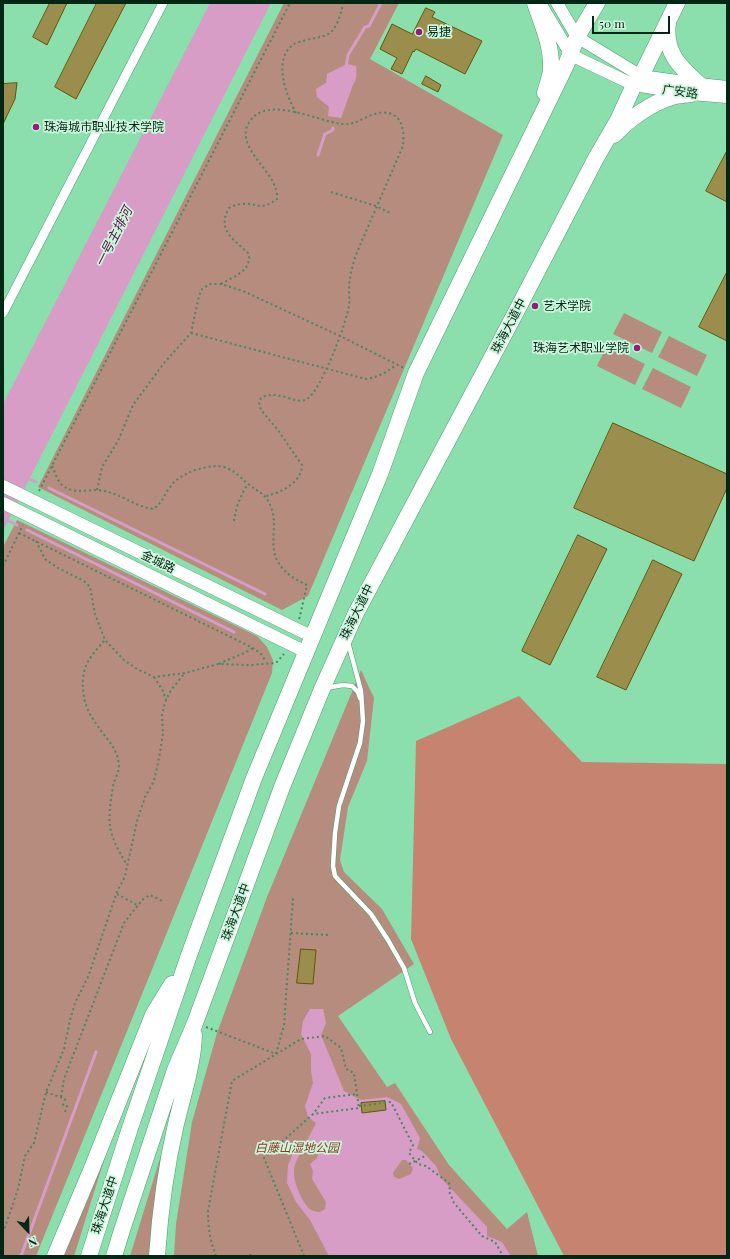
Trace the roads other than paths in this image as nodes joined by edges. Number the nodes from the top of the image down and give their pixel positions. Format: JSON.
{"nodes":[{"id":1,"x":162,"y":3,"type":"edge"},
{"id":2,"x":535,"y":3,"type":"edge"},
{"id":3,"x":540,"y":3,"type":"edge"},
{"id":4,"x":557,"y":3,"type":"edge"},
{"id":5,"x":597,"y":3,"type":"edge"},
{"id":6,"x":677,"y":3,"type":"edge"},
{"id":7,"x":669,"y":18,"type":"junction"},
{"id":8,"x":577,"y":37,"type":"junction"},
{"id":9,"x":571,"y":55,"type":"junction"},
{"id":10,"x":638,"y":80,"type":"junction"},
{"id":11,"x":727,"y":87,"type":"edge"},
{"id":12,"x":695,"y":89,"type":"junction"},
{"id":13,"x":727,"y":97,"type":"edge"},
{"id":14,"x":535,"y":129,"type":"junction"},
{"id":15,"x":596,"y":158,"type":"junction"},
{"id":16,"x":3,"y":313,"type":"edge"},
{"id":17,"x":3,"y":486,"type":"edge"},
{"id":18,"x":3,"y":503,"type":"edge"},
{"id":19,"x":347,"y":633,"type":"junction"},
{"id":20,"x":313,"y":637,"type":"junction"},
{"id":21,"x":306,"y":652,"type":"junction"},
{"id":22,"x":322,"y":689,"type":"junction"},
{"id":23,"x":361,"y":701,"type":"junction"},
{"id":24,"x":189,"y":955,"type":"junction"},
{"id":25,"x":195,"y":1023,"type":"junction"},
{"id":26,"x":430,"y":1032,"type":"dead end"},
{"id":27,"x":55,"y":1256,"type":"edge"},
{"id":28,"x":89,"y":1256,"type":"edge"},
{"id":29,"x":114,"y":1256,"type":"edge"},
{"id":30,"x":158,"y":1256,"type":"edge"}],
"edges":[{"from":1,"to":16,"type":"street"},
{"from":2,"to":14,"type":"highway"},
{"from":3,"to":9,"type":"street"},
{"from":4,"to":8,"type":"street"},
{"from":5,"to":8,"type":"highway","name":"珠海大道中"},
{"from":6,"to":7,"type":"highway","name":"珠海大道中"},
{"from":7,"to":10,"type":"highway","name":"珠海大道中"},
{"from":7,"to":12,"type":"highway"},
{"from":8,"to":9,"type":"highway","name":"珠海大道中"},
{"from":8,"to":10,"type":"street"},
{"from":9,"to":10,"type":"street"},
{"from":9,"to":14,"type":"highway","name":"珠海大道中"},
{"from":10,"to":12,"type":"street","name":"广安路"},
{"from":10,"to":15,"type":"highway","name":"珠海大道中"},
{"from":11,"to":12,"type":"street","name":"广安路"},
{"from":12,"to":13,"type":"street","name":"广安路"},
{"from":12,"to":15,"type":"highway"},
{"from":14,"to":20,"type":"highway","name":"珠海大道中"},
{"from":15,"to":19,"type":"highway","name":"珠海大道中"},
{"from":17,"to":20,"type":"street","name":"金城路"},
{"from":18,"to":21,"type":"street","name":"金城路"},
{"from":19,"to":22,"type":"highway","name":"珠海大道中"},
{"from":19,"to":23,"type":"lane"},
{"from":20,"to":21,"type":"highway","name":"珠海大道中"},
{"from":21,"to":24,"type":"highway","name":"珠海大道中"},
{"from":22,"to":23,"type":"lane"},
{"from":22,"to":25,"type":"highway","name":"珠海大道中"},
{"from":23,"to":26,"type":"lane"},
{"from":24,"to":27,"type":"highway"},
{"from":24,"to":28,"type":"highway","name":"珠海大道中"},
{"from":25,"to":29,"type":"highway","name":"珠海大道中"},
{"from":25,"to":30,"type":"highway"}]}
